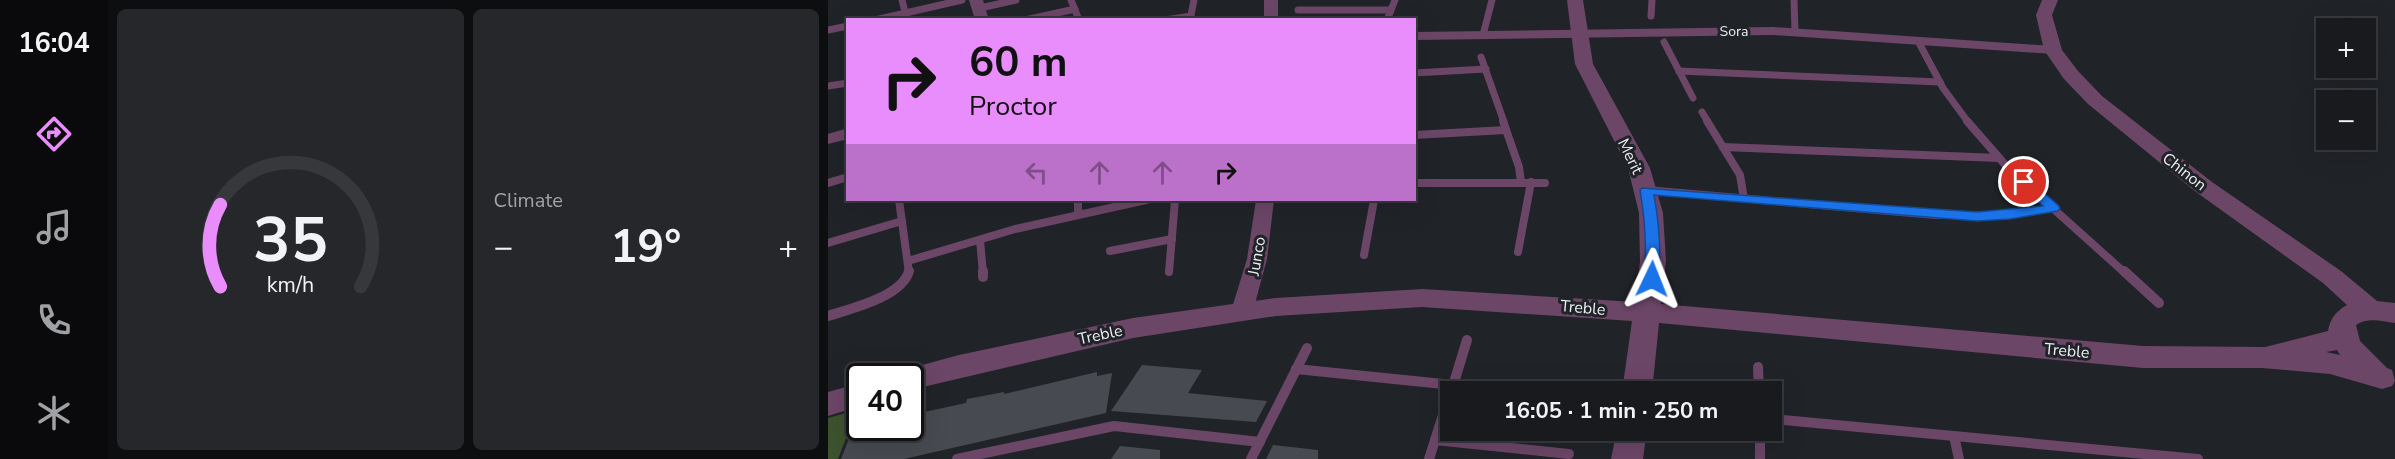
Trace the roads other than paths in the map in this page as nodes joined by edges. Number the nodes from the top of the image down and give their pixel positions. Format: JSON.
{"nodes":[{"id":1,"x":902,"y":0,"type":"edge"},
{"id":2,"x":962,"y":0,"type":"edge"},
{"id":3,"x":1016,"y":0,"type":"edge"},
{"id":4,"x":1071,"y":0,"type":"edge"},
{"id":5,"x":1194,"y":0,"type":"edge"},
{"id":6,"x":1271,"y":0,"type":"edge"},
{"id":7,"x":1395,"y":0,"type":"edge"},
{"id":8,"x":1492,"y":0,"type":"edge"},
{"id":9,"x":1575,"y":0,"type":"edge"},
{"id":10,"x":1652,"y":0,"type":"edge"},
{"id":11,"x":1794,"y":0,"type":"edge"},
{"id":12,"x":2050,"y":0,"type":"edge"},
{"id":13,"x":979,"y":9,"type":"edge"},
{"id":14,"x":1075,"y":9,"type":"junction"},
{"id":15,"x":1298,"y":10,"type":"dead end"},
{"id":16,"x":1391,"y":10,"type":"junction"},
{"id":17,"x":906,"y":16,"type":"edge"},
{"id":18,"x":1651,"y":16,"type":"dead end"},
{"id":19,"x":890,"y":18,"type":"edge"},
{"id":20,"x":1034,"y":18,"type":"edge"},
{"id":21,"x":1078,"y":18,"type":"edge"},
{"id":22,"x":1190,"y":18,"type":"edge"},
{"id":23,"x":1271,"y":18,"type":"edge"},
{"id":24,"x":1388,"y":18,"type":"edge"},
{"id":25,"x":846,"y":26,"type":"edge"},
{"id":26,"x":828,"y":30,"type":"edge"},
{"id":27,"x":1795,"y":32,"type":"junction"},
{"id":28,"x":1578,"y":33,"type":"junction"},
{"id":29,"x":1483,"y":35,"type":"junction"},
{"id":30,"x":1416,"y":36,"type":"edge"},
{"id":31,"x":1918,"y":41,"type":"junction"},
{"id":32,"x":1664,"y":42,"type":"dead end"},
{"id":33,"x":2053,"y":50,"type":"junction"},
{"id":34,"x":1481,"y":57,"type":"dead end"},
{"id":35,"x":1486,"y":69,"type":"junction"},
{"id":36,"x":1679,"y":71,"type":"junction"},
{"id":37,"x":1416,"y":73,"type":"edge"},
{"id":38,"x":1940,"y":81,"type":"junction"},
{"id":39,"x":846,"y":83,"type":"edge"},
{"id":40,"x":829,"y":87,"type":"edge"},
{"id":41,"x":1693,"y":98,"type":"dead end"},
{"id":42,"x":1702,"y":112,"type":"dead end"},
{"id":43,"x":1506,"y":130,"type":"junction"},
{"id":44,"x":846,"y":134,"type":"edge"},
{"id":45,"x":1416,"y":135,"type":"edge"},
{"id":46,"x":828,"y":139,"type":"edge"},
{"id":47,"x":1723,"y":147,"type":"junction"},
{"id":48,"x":1999,"y":158,"type":"junction"},
{"id":49,"x":846,"y":178,"type":"edge"},
{"id":50,"x":1526,"y":182,"type":"junction"},
{"id":51,"x":828,"y":183,"type":"edge"},
{"id":52,"x":1416,"y":183,"type":"edge"},
{"id":53,"x":1545,"y":183,"type":"dead end"},
{"id":54,"x":1646,"y":190,"type":"junction"},
{"id":55,"x":1744,"y":199,"type":"junction"},
{"id":56,"x":899,"y":201,"type":"edge"},
{"id":57,"x":1078,"y":201,"type":"edge"},
{"id":58,"x":1141,"y":201,"type":"edge"},
{"id":59,"x":1175,"y":201,"type":"edge"},
{"id":60,"x":1265,"y":201,"type":"edge"},
{"id":61,"x":1374,"y":201,"type":"edge"},
{"id":62,"x":2054,"y":208,"type":"junction"},
{"id":63,"x":1078,"y":213,"type":"junction"},
{"id":64,"x":902,"y":221,"type":"junction"},
{"id":65,"x":1172,"y":239,"type":"junction"},
{"id":66,"x":980,"y":240,"type":"junction"},
{"id":67,"x":828,"y":243,"type":"edge"},
{"id":68,"x":1110,"y":251,"type":"dead end"},
{"id":69,"x":1518,"y":252,"type":"dead end"},
{"id":70,"x":1364,"y":255,"type":"dead end"},
{"id":71,"x":908,"y":261,"type":"junction"},
{"id":72,"x":1169,"y":272,"type":"dead end"},
{"id":73,"x":983,"y":277,"type":"dead end"},
{"id":74,"x":2159,"y":303,"type":"dead end"},
{"id":75,"x":1242,"y":311,"type":"junction"},
{"id":76,"x":2383,"y":311,"type":"edge"},
{"id":77,"x":1648,"y":314,"type":"junction"},
{"id":78,"x":828,"y":316,"type":"edge"},
{"id":79,"x":2341,"y":333,"type":"junction"},
{"id":80,"x":1467,"y":340,"type":"dead end"},
{"id":81,"x":1307,"y":348,"type":"dead end"},
{"id":82,"x":2262,"y":357,"type":"junction"},
{"id":83,"x":1758,"y":367,"type":"dead end"},
{"id":84,"x":1296,"y":369,"type":"junction"},
{"id":85,"x":924,"y":376,"type":"edge"},
{"id":86,"x":1455,"y":381,"type":"edge"},
{"id":87,"x":1639,"y":381,"type":"edge"},
{"id":88,"x":1759,"y":381,"type":"edge"},
{"id":89,"x":2389,"y":381,"type":"edge"},
{"id":90,"x":1440,"y":388,"type":"edge"},
{"id":91,"x":846,"y":398,"type":"edge"},
{"id":92,"x":828,"y":404,"type":"edge"},
{"id":93,"x":1782,"y":420,"type":"edge"},
{"id":94,"x":1440,"y":425,"type":"edge"},
{"id":95,"x":1954,"y":436,"type":"junction"},
{"id":96,"x":1435,"y":440,"type":"junction"},
{"id":97,"x":1630,"y":441,"type":"edge"},
{"id":98,"x":1760,"y":441,"type":"edge"},
{"id":99,"x":1260,"y":442,"type":"junction"},
{"id":100,"x":1569,"y":454,"type":"dead end"},
{"id":101,"x":957,"y":459,"type":"edge"},
{"id":102,"x":1251,"y":459,"type":"edge"},
{"id":103,"x":1429,"y":459,"type":"edge"},
{"id":104,"x":1628,"y":459,"type":"edge"},
{"id":105,"x":1760,"y":459,"type":"edge"},
{"id":106,"x":1959,"y":459,"type":"edge"},
{"id":107,"x":2196,"y":459,"type":"edge"}],
"edges":[{"from":1,"to":17,"type":"lane"},
{"from":2,"to":17,"type":"lane"},
{"from":3,"to":13,"type":"lane"},
{"from":4,"to":14,"type":"lane"},
{"from":5,"to":22,"type":"lane"},
{"from":6,"to":23,"type":"street"},
{"from":7,"to":16,"type":"lane"},
{"from":8,"to":29,"type":"lane"},
{"from":9,"to":28,"type":"street","name":"Merit"},
{"from":10,"to":18,"type":"lane"},
{"from":11,"to":27,"type":"lane"},
{"from":12,"to":33,"type":"street","name":"Chinon"},
{"from":14,"to":20,"type":"lane"},
{"from":14,"to":21,"type":"lane"},
{"from":15,"to":16,"type":"lane"},
{"from":16,"to":24,"type":"lane"},
{"from":17,"to":19,"type":"lane"},
{"from":25,"to":26,"type":"lane"},
{"from":27,"to":28,"type":"street","name":"Sora"},
{"from":27,"to":31,"type":"street","name":"Sora"},
{"from":28,"to":29,"type":"street","name":"Sora"},
{"from":28,"to":54,"type":"street","name":"Merit"},
{"from":29,"to":30,"type":"street","name":"Sora"},
{"from":31,"to":33,"type":"street","name":"Sora"},
{"from":31,"to":38,"type":"lane"},
{"from":32,"to":36,"type":"lane"},
{"from":33,"to":76,"type":"street","name":"Chinon"},
{"from":34,"to":35,"type":"lane"},
{"from":35,"to":37,"type":"lane"},
{"from":35,"to":43,"type":"lane"},
{"from":36,"to":38,"type":"lane"},
{"from":36,"to":41,"type":"lane"},
{"from":38,"to":48,"type":"lane"},
{"from":39,"to":40,"type":"lane"},
{"from":42,"to":47,"type":"lane"},
{"from":43,"to":45,"type":"lane"},
{"from":43,"to":50,"type":"lane"},
{"from":44,"to":46,"type":"street"},
{"from":47,"to":48,"type":"lane"},
{"from":47,"to":55,"type":"lane"},
{"from":48,"to":62,"type":"lane"},
{"from":49,"to":51,"type":"lane"},
{"from":50,"to":52,"type":"lane"},
{"from":50,"to":53,"type":"lane"},
{"from":50,"to":69,"type":"lane"},
{"from":54,"to":55,"type":"lane"},
{"from":54,"to":77,"type":"street","name":"Merit"},
{"from":55,"to":62,"type":"lane"},
{"from":56,"to":64,"type":"lane"},
{"from":57,"to":63,"type":"lane"},
{"from":58,"to":63,"type":"lane"},
{"from":59,"to":65,"type":"lane"},
{"from":60,"to":75,"type":"street","name":"Junco"},
{"from":61,"to":70,"type":"lane"},
{"from":62,"to":74,"type":"lane"},
{"from":63,"to":66,"type":"lane"},
{"from":64,"to":67,"type":"lane"},
{"from":64,"to":71,"type":"lane"},
{"from":65,"to":68,"type":"lane"},
{"from":65,"to":72,"type":"lane"},
{"from":66,"to":71,"type":"lane"},
{"from":66,"to":73,"type":"lane"},
{"from":71,"to":78,"type":"lane"},
{"from":75,"to":77,"type":"street","name":"Treble"},
{"from":75,"to":85,"type":"street","name":"Treble"},
{"from":76,"to":79,"type":"street"},
{"from":77,"to":82,"type":"street","name":"Treble"},
{"from":77,"to":87,"type":"street","name":"Merit"},
{"from":79,"to":82,"type":"street","name":"Treble"},
{"from":79,"to":89,"type":"street"},
{"from":80,"to":86,"type":"lane"},
{"from":81,"to":84,"type":"lane"},
{"from":82,"to":89,"type":"street","name":"Treble"},
{"from":83,"to":88,"type":"lane"},
{"from":84,"to":90,"type":"lane"},
{"from":84,"to":99,"type":"lane"},
{"from":91,"to":92,"type":"street"},
{"from":93,"to":95,"type":"lane"},
{"from":94,"to":96,"type":"lane"},
{"from":95,"to":106,"type":"lane"},
{"from":95,"to":107,"type":"lane"},
{"from":96,"to":100,"type":"lane"},
{"from":96,"to":103,"type":"lane"},
{"from":97,"to":104,"type":"street"},
{"from":98,"to":105,"type":"lane"},
{"from":99,"to":101,"type":"lane"},
{"from":99,"to":102,"type":"lane"}]}
